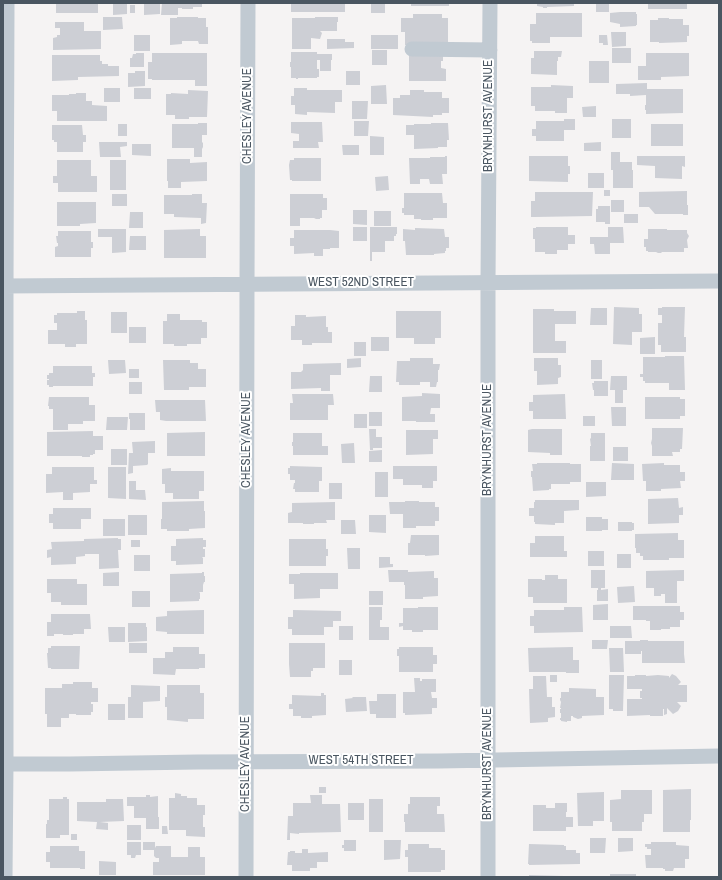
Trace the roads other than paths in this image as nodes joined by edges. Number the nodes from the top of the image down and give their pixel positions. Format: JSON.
{"nodes":[{"id":1,"x":7,"y":3,"type":"edge"},
{"id":2,"x":248,"y":3,"type":"edge"},
{"id":3,"x":490,"y":3,"type":"edge"},
{"id":4,"x":412,"y":49,"type":"dead end"},
{"id":5,"x":490,"y":50,"type":"junction"},
{"id":6,"x":719,"y":281,"type":"edge"},
{"id":7,"x":488,"y":282,"type":"junction"},
{"id":8,"x":247,"y":284,"type":"junction"},
{"id":9,"x":4,"y":286,"type":"edge"},
{"id":10,"x":719,"y":756,"type":"edge"},
{"id":11,"x":488,"y":760,"type":"junction"},
{"id":12,"x":246,"y":762,"type":"junction"},
{"id":13,"x":5,"y":764,"type":"edge"},
{"id":14,"x":5,"y":877,"type":"edge"},
{"id":15,"x":246,"y":877,"type":"edge"},
{"id":16,"x":488,"y":877,"type":"edge"}],
"edges":[{"from":1,"to":9,"type":"street"},
{"from":2,"to":8,"type":"street","name":"CHESLEY AVENUE"},
{"from":3,"to":5,"type":"street","name":"BRYNHURST AVENUE"},
{"from":4,"to":5,"type":"street"},
{"from":5,"to":7,"type":"street","name":"BRYNHURST AVENUE"},
{"from":6,"to":7,"type":"street","name":"WEST 52ND STREET"},
{"from":7,"to":8,"type":"street","name":"WEST 52ND STREET"},
{"from":7,"to":11,"type":"street","name":"BRYNHURST AVENUE"},
{"from":8,"to":9,"type":"street","name":"WEST 52ND STREET"},
{"from":8,"to":12,"type":"street","name":"CHESLEY AVENUE"},
{"from":9,"to":13,"type":"street"},
{"from":10,"to":11,"type":"street","name":"WEST 54TH STREET"},
{"from":11,"to":12,"type":"street","name":"WEST 54TH STREET"},
{"from":11,"to":16,"type":"street","name":"BRYNHURST AVENUE"},
{"from":12,"to":13,"type":"street","name":"WEST 54TH STREET"},
{"from":12,"to":15,"type":"street","name":"CHESLEY AVENUE"},
{"from":13,"to":14,"type":"street"}]}
